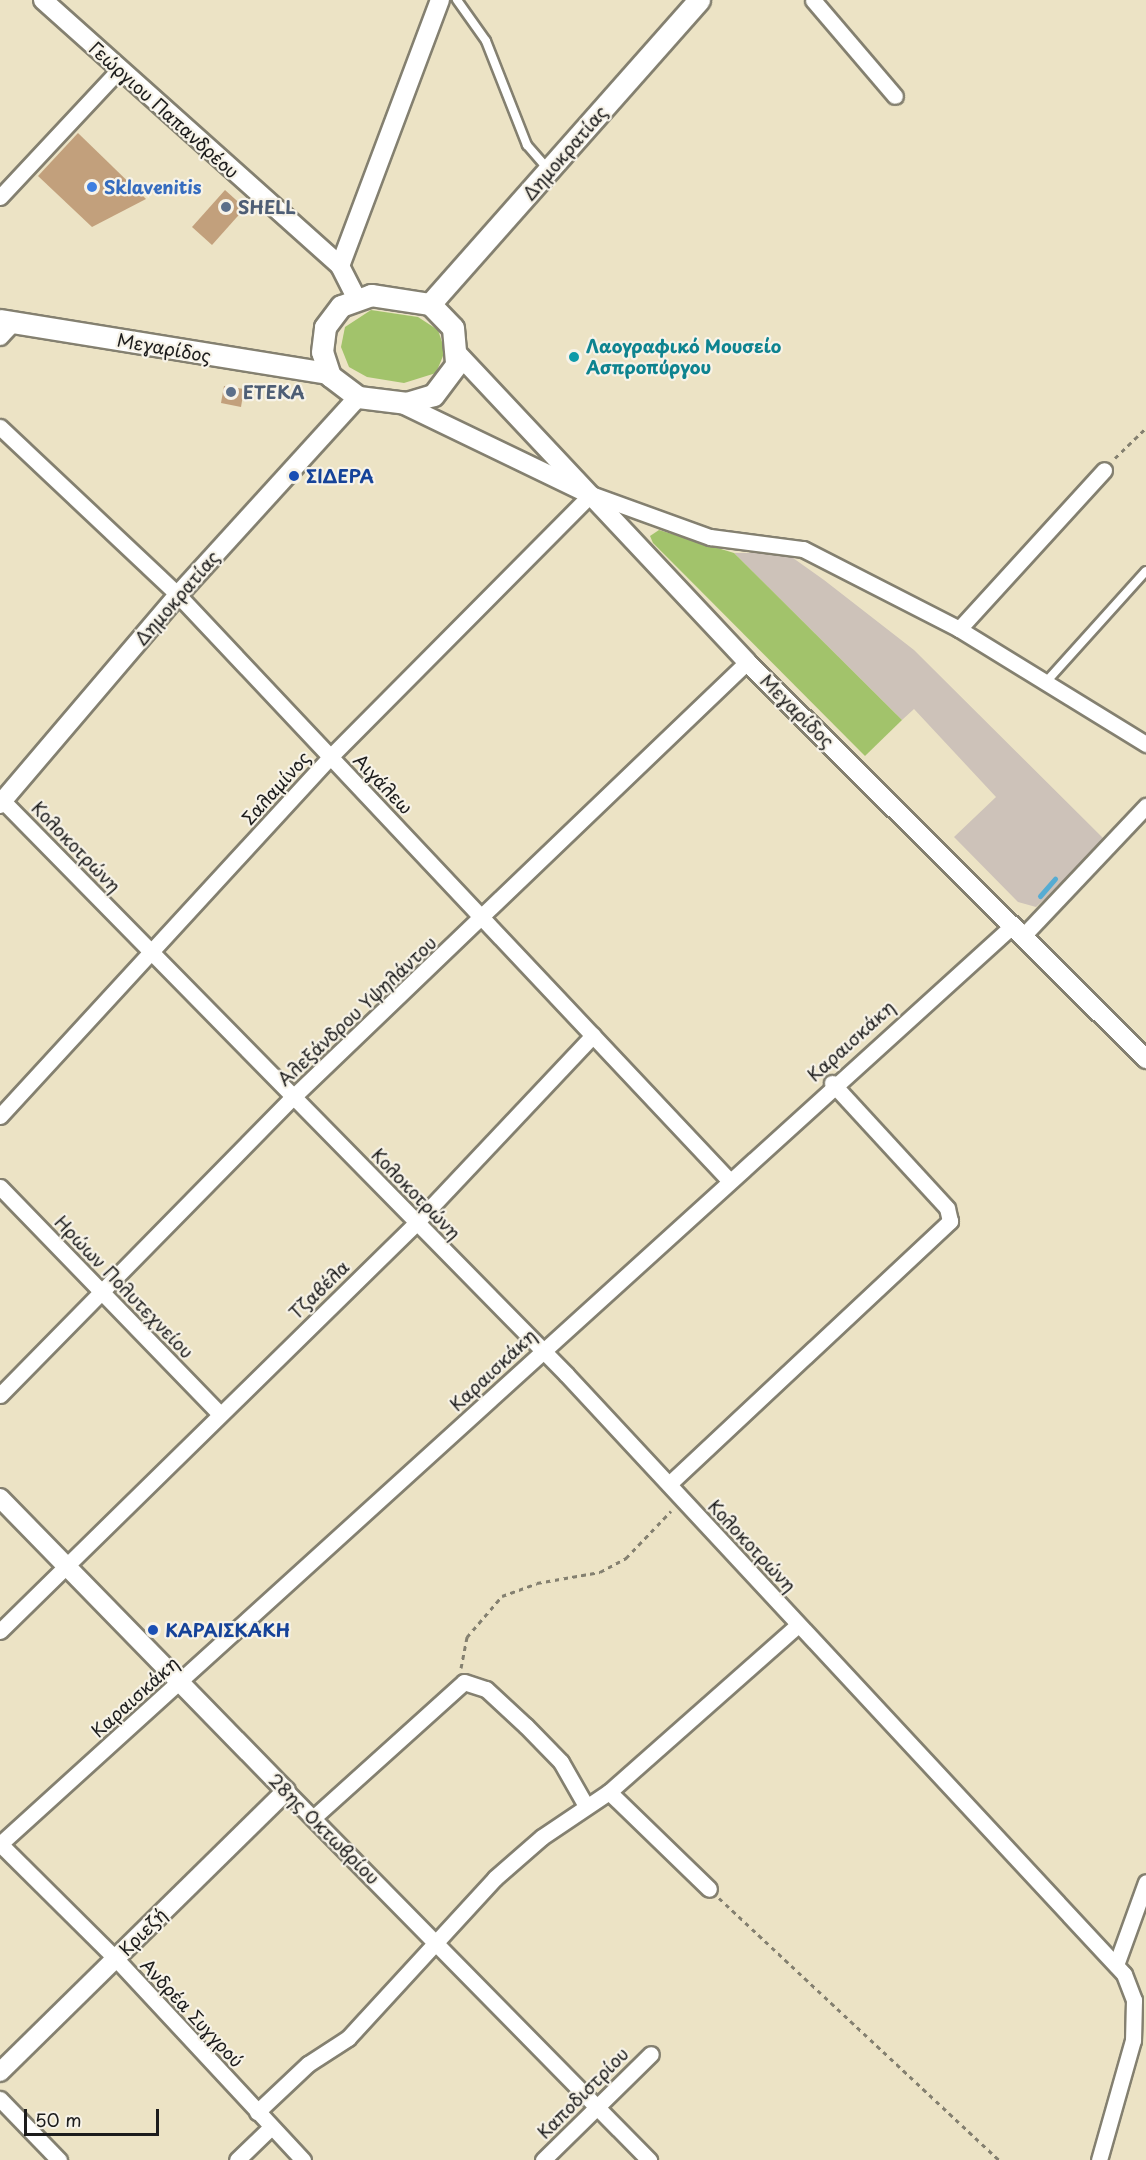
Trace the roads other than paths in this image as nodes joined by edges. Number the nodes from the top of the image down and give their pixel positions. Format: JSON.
{"nodes":[{"id":1,"x":43,"y":0,"type":"edge"},
{"id":2,"x":440,"y":0,"type":"edge"},
{"id":3,"x":457,"y":0,"type":"edge"},
{"id":4,"x":699,"y":0,"type":"edge"},
{"id":5,"x":813,"y":0,"type":"edge"},
{"id":6,"x":118,"y":71,"type":"junction"},
{"id":7,"x":895,"y":96,"type":"dead end"},
{"id":8,"x":550,"y":171,"type":"junction"},
{"id":9,"x":0,"y":197,"type":"edge"},
{"id":10,"x":340,"y":266,"type":"junction"},
{"id":11,"x":356,"y":298,"type":"junction"},
{"id":12,"x":430,"y":304,"type":"junction"},
{"id":13,"x":5,"y":326,"type":"edge"},
{"id":14,"x":458,"y":354,"type":"junction"},
{"id":15,"x":328,"y":373,"type":"junction"},
{"id":16,"x":358,"y":396,"type":"junction"},
{"id":17,"x":398,"y":402,"type":"junction"},
{"id":18,"x":0,"y":427,"type":"edge"},
{"id":19,"x":1104,"y":470,"type":"road end"},
{"id":20,"x":591,"y":494,"type":"junction"},
{"id":21,"x":1146,"y":571,"type":"edge"},
{"id":22,"x":178,"y":595,"type":"junction"},
{"id":23,"x":958,"y":629,"type":"junction"},
{"id":24,"x":747,"y":662,"type":"junction"},
{"id":25,"x":1046,"y":682,"type":"junction"},
{"id":26,"x":1146,"y":744,"type":"edge"},
{"id":27,"x":330,"y":757,"type":"junction"},
{"id":28,"x":1,"y":801,"type":"edge"},
{"id":29,"x":1146,"y":806,"type":"edge"},
{"id":30,"x":485,"y":916,"type":"junction"},
{"id":31,"x":1018,"y":930,"type":"junction"},
{"id":32,"x":153,"y":954,"type":"junction"},
{"id":33,"x":593,"y":1035,"type":"junction"},
{"id":34,"x":1146,"y":1059,"type":"edge"},
{"id":35,"x":832,"y":1083,"type":"junction"},
{"id":36,"x":293,"y":1097,"type":"junction"},
{"id":37,"x":0,"y":1116,"type":"edge"},
{"id":38,"x":728,"y":1179,"type":"junction"},
{"id":39,"x":0,"y":1187,"type":"edge"},
{"id":40,"x":416,"y":1222,"type":"junction"},
{"id":41,"x":100,"y":1291,"type":"junction"},
{"id":42,"x":543,"y":1352,"type":"junction"},
{"id":43,"x":0,"y":1395,"type":"edge"},
{"id":44,"x":220,"y":1414,"type":"junction"},
{"id":45,"x":669,"y":1484,"type":"junction"},
{"id":46,"x":0,"y":1498,"type":"edge"},
{"id":47,"x":68,"y":1567,"type":"junction"},
{"id":48,"x":798,"y":1624,"type":"junction"},
{"id":49,"x":0,"y":1631,"type":"edge"},
{"id":50,"x":181,"y":1683,"type":"junction"},
{"id":51,"x":286,"y":1791,"type":"junction"},
{"id":52,"x":609,"y":1792,"type":"junction"},
{"id":53,"x":585,"y":1804,"type":"junction"},
{"id":54,"x":313,"y":1818,"type":"junction"},
{"id":55,"x":0,"y":1844,"type":"edge"},
{"id":56,"x":1146,"y":1882,"type":"edge"},
{"id":57,"x":709,"y":1889,"type":"road end"},
{"id":58,"x":438,"y":1945,"type":"junction"},
{"id":59,"x":116,"y":1959,"type":"junction"},
{"id":60,"x":1116,"y":1965,"type":"junction"},
{"id":61,"x":651,"y":2054,"type":"dead end"},
{"id":62,"x":0,"y":2072,"type":"edge"},
{"id":63,"x":0,"y":2099,"type":"edge"},
{"id":64,"x":597,"y":2107,"type":"junction"},
{"id":65,"x":257,"y":2112,"type":"junction"},
{"id":66,"x":272,"y":2127,"type":"junction"},
{"id":67,"x":59,"y":2160,"type":"edge"},
{"id":68,"x":237,"y":2160,"type":"edge"},
{"id":69,"x":303,"y":2160,"type":"edge"},
{"id":70,"x":543,"y":2160,"type":"edge"},
{"id":71,"x":649,"y":2160,"type":"edge"},
{"id":72,"x":1098,"y":2160,"type":"edge"}],
"edges":[{"from":1,"to":6,"type":"street","name":"Γεώργιου Παπανδρέου"},
{"from":2,"to":10,"type":"street"},
{"from":3,"to":8,"type":"lane"},
{"from":4,"to":8,"type":"main road","name":"Δημοκρατίας"},
{"from":5,"to":7,"type":"street"},
{"from":6,"to":9,"type":"street"},
{"from":6,"to":10,"type":"street","name":"Γεώργιου Παπανδρέου"},
{"from":8,"to":12,"type":"main road","name":"Δημοκρατίας"},
{"from":10,"to":11,"type":"street","name":"Γεώργιου Παπανδρέου"},
{"from":11,"to":12,"type":"main road"},
{"from":11,"to":15,"type":"main road"},
{"from":12,"to":14,"type":"main road"},
{"from":13,"to":15,"type":"main road","name":"Μεγαρίδος"},
{"from":14,"to":17,"type":"main road"},
{"from":14,"to":20,"type":"street","name":"Μεγαρίδος"},
{"from":15,"to":16,"type":"main road"},
{"from":16,"to":17,"type":"main road"},
{"from":16,"to":22,"type":"street","name":"Δημοκρατίας"},
{"from":17,"to":20,"type":"street"},
{"from":18,"to":22,"type":"street","name":"Αιγάλεω"},
{"from":19,"to":23,"type":"street"},
{"from":20,"to":23,"type":"street"},
{"from":20,"to":24,"type":"street","name":"Μεγαρίδος"},
{"from":20,"to":27,"type":"street","name":"Σαλαμίνος"},
{"from":21,"to":25,"type":"lane"},
{"from":22,"to":27,"type":"street","name":"Αιγάλεω"},
{"from":22,"to":28,"type":"street","name":"Δημοκρατίας"},
{"from":23,"to":25,"type":"street"},
{"from":24,"to":30,"type":"street","name":"Αλεξάνδρου Υψηλάντου"},
{"from":24,"to":31,"type":"street","name":"Μεγαρίδος"},
{"from":25,"to":26,"type":"street"},
{"from":27,"to":30,"type":"street","name":"Αιγάλεω"},
{"from":27,"to":32,"type":"street","name":"Σαλαμίνος"},
{"from":28,"to":32,"type":"street","name":"Κολοκοτρώνη"},
{"from":29,"to":31,"type":"street","name":"Καραισκάκη"},
{"from":30,"to":33,"type":"street","name":"Αιγάλεω"},
{"from":30,"to":36,"type":"street","name":"Αλεξάνδρου Υψηλάντου"},
{"from":31,"to":34,"type":"street","name":"Μεγαρίδος"},
{"from":31,"to":35,"type":"street","name":"Καραισκάκη"},
{"from":32,"to":36,"type":"street","name":"Κολοκοτρώνη"},
{"from":32,"to":37,"type":"street","name":"Σαλαμίνος"},
{"from":33,"to":38,"type":"street","name":"Αιγάλεω"},
{"from":33,"to":40,"type":"street","name":"Τζαβέλα"},
{"from":35,"to":38,"type":"street","name":"Καραισκάκη"},
{"from":35,"to":45,"type":"street"},
{"from":36,"to":40,"type":"street","name":"Κολοκοτρώνη"},
{"from":36,"to":41,"type":"street","name":"Αλεξάνδρου Υψηλάντου"},
{"from":38,"to":42,"type":"street","name":"Καραισκάκη"},
{"from":39,"to":41,"type":"street","name":"Ηρώων Πολυτεχνείου"},
{"from":40,"to":42,"type":"street","name":"Κολοκοτρώνη"},
{"from":40,"to":44,"type":"street","name":"Τζαβέλα"},
{"from":41,"to":43,"type":"street","name":"Αλεξάνδρου Υψηλάντου"},
{"from":41,"to":44,"type":"street","name":"Ηρώων Πολυτεχνείου"},
{"from":42,"to":45,"type":"street","name":"Κολοκοτρώνη"},
{"from":42,"to":50,"type":"street","name":"Καραισκάκη"},
{"from":44,"to":47,"type":"street","name":"Τζαβέλα"},
{"from":45,"to":48,"type":"street","name":"Κολοκοτρώνη"},
{"from":46,"to":47,"type":"street","name":"28ης Οκτωβρίου"},
{"from":47,"to":49,"type":"street","name":"Τζαβέλα"},
{"from":47,"to":50,"type":"street","name":"28ης Οκτωβρίου"},
{"from":48,"to":52,"type":"street"},
{"from":48,"to":60,"type":"street","name":"Κολοκοτρώνη"},
{"from":50,"to":51,"type":"street","name":"28ης Οκτωβρίου"},
{"from":50,"to":55,"type":"street","name":"Καραισκάκη"},
{"from":51,"to":54,"type":"street","name":"28ης Οκτωβρίου"},
{"from":51,"to":59,"type":"street","name":"Κριεζή"},
{"from":52,"to":53,"type":"street"},
{"from":52,"to":57,"type":"street"},
{"from":53,"to":54,"type":"street"},
{"from":53,"to":58,"type":"street"},
{"from":54,"to":58,"type":"street","name":"28ης Οκτωβρίου"},
{"from":55,"to":59,"type":"street","name":"Ανδρέα Συγγρού"},
{"from":56,"to":60,"type":"street"},
{"from":58,"to":64,"type":"street","name":"28ης Οκτωβρίου"},
{"from":58,"to":65,"type":"street"},
{"from":59,"to":62,"type":"street","name":"Κριεζή"},
{"from":59,"to":65,"type":"street","name":"Ανδρέα Συγγρού"},
{"from":60,"to":72,"type":"street","name":"Κολοκοτρώνη"},
{"from":61,"to":64,"type":"street","name":"Καποδιστρίου"},
{"from":63,"to":67,"type":"street"},
{"from":64,"to":70,"type":"street","name":"Καποδιστρίου"},
{"from":64,"to":71,"type":"street","name":"28ης Οκτωβρίου"},
{"from":65,"to":66,"type":"street","name":"Ανδρέα Συγγρού"},
{"from":66,"to":68,"type":"street"},
{"from":66,"to":69,"type":"street","name":"Ανδρέα Συγγρού"}]}
